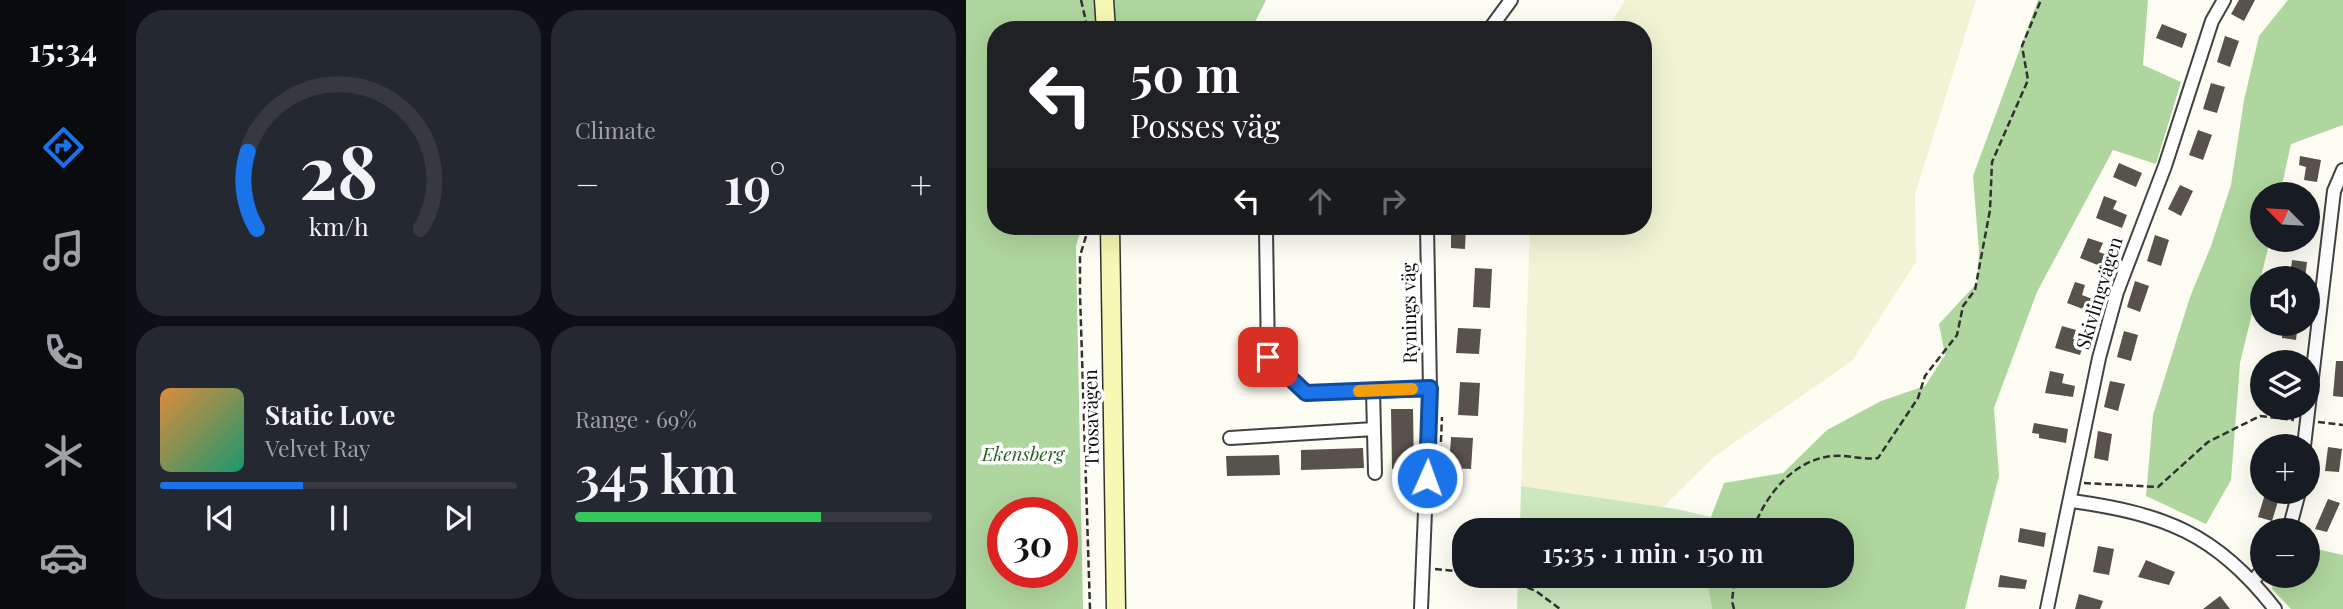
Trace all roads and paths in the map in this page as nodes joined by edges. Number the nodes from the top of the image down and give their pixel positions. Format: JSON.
{"nodes":[{"id":1,"x":1081,"y":0,"type":"edge"},
{"id":2,"x":1104,"y":0,"type":"edge"},
{"id":3,"x":1511,"y":0,"type":"edge"},
{"id":4,"x":2040,"y":0,"type":"edge"},
{"id":5,"x":2224,"y":0,"type":"edge"},
{"id":6,"x":1086,"y":21,"type":"edge"},
{"id":7,"x":1105,"y":21,"type":"edge"},
{"id":8,"x":1496,"y":21,"type":"edge"},
{"id":9,"x":2343,"y":170,"type":"edge"},
{"id":10,"x":1086,"y":235,"type":"edge"},
{"id":11,"x":1110,"y":235,"type":"edge"},
{"id":12,"x":1266,"y":235,"type":"edge"},
{"id":13,"x":1427,"y":235,"type":"edge"},
{"id":14,"x":1430,"y":388,"type":"junction"},
{"id":15,"x":1373,"y":390,"type":"junction"},
{"id":16,"x":2307,"y":421,"type":"junction"},
{"id":17,"x":2343,"y":425,"type":"edge"},
{"id":18,"x":1374,"y":429,"type":"junction"},
{"id":19,"x":2305,"y":434,"type":"edge"},
{"id":20,"x":1230,"y":438,"type":"dead end"},
{"id":21,"x":1375,"y":473,"type":"dead end"},
{"id":22,"x":2076,"y":483,"type":"junction"},
{"id":23,"x":2071,"y":501,"type":"junction"},
{"id":24,"x":1758,"y":518,"type":"edge"},
{"id":25,"x":1435,"y":569,"type":"dead end"},
{"id":26,"x":1452,"y":571,"type":"edge"},
{"id":27,"x":2250,"y":578,"type":"edge"},
{"id":28,"x":1528,"y":588,"type":"edge"},
{"id":29,"x":1733,"y":588,"type":"edge"},
{"id":30,"x":2258,"y":588,"type":"edge"},
{"id":31,"x":1090,"y":609,"type":"edge"},
{"id":32,"x":1116,"y":609,"type":"edge"},
{"id":33,"x":1421,"y":609,"type":"edge"},
{"id":34,"x":1560,"y":609,"type":"edge"},
{"id":35,"x":1734,"y":609,"type":"edge"},
{"id":36,"x":2047,"y":609,"type":"edge"},
{"id":37,"x":2275,"y":609,"type":"edge"}],
"edges":[{"from":1,"to":6,"type":"path"},
{"from":2,"to":7,"type":"main road"},
{"from":3,"to":8,"type":"street"},
{"from":4,"to":24,"type":"path"},
{"from":5,"to":22,"type":"street","name":"Skivlingvägen"},
{"from":9,"to":16,"type":"street"},
{"from":10,"to":31,"type":"path"},
{"from":11,"to":32,"type":"main road","name":"Trosavägen"},
{"from":12,"to":15,"type":"street"},
{"from":13,"to":14,"type":"street","name":"Rynings väg"},
{"from":14,"to":15,"type":"street"},
{"from":14,"to":33,"type":"street","name":"Rynings väg"},
{"from":15,"to":18,"type":"street"},
{"from":16,"to":17,"type":"path"},
{"from":16,"to":19,"type":"street"},
{"from":16,"to":22,"type":"path"},
{"from":18,"to":20,"type":"street"},
{"from":18,"to":21,"type":"street"},
{"from":22,"to":23,"type":"street","name":"Skivlingvägen"},
{"from":23,"to":27,"type":"street"},
{"from":23,"to":36,"type":"street","name":"Skivlingvägen"},
{"from":25,"to":26,"type":"path"},
{"from":28,"to":34,"type":"path"},
{"from":29,"to":35,"type":"path"},
{"from":30,"to":37,"type":"street"}]}
